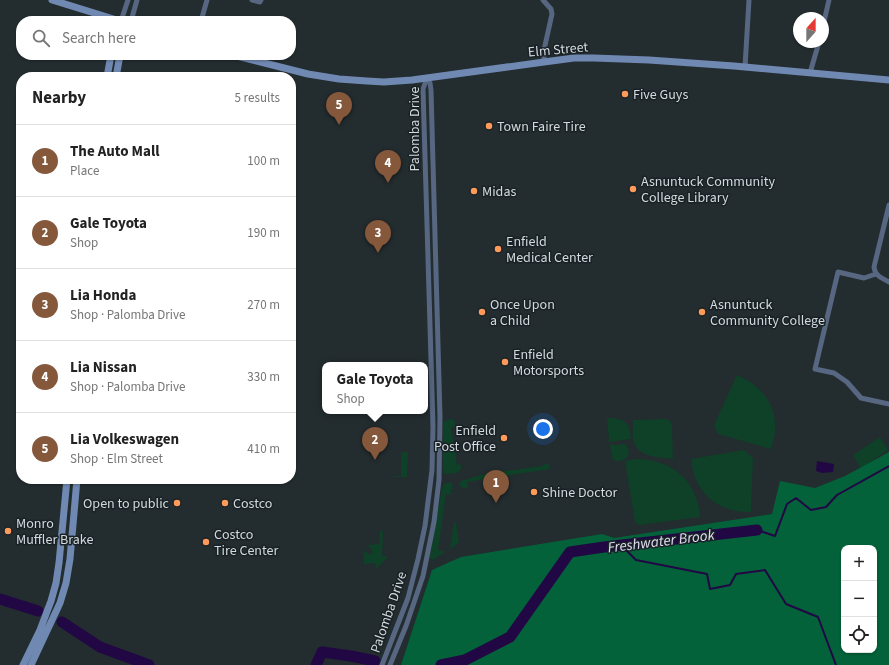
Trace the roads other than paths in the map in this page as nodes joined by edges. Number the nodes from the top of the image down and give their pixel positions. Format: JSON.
{"nodes":[{"id":1,"x":52,"y":0,"type":"edge"},
{"id":2,"x":128,"y":0,"type":"edge"},
{"id":3,"x":137,"y":0,"type":"edge"},
{"id":4,"x":207,"y":0,"type":"edge"},
{"id":5,"x":252,"y":0,"type":"edge"},
{"id":6,"x":261,"y":0,"type":"edge"},
{"id":7,"x":543,"y":0,"type":"edge"},
{"id":8,"x":748,"y":0,"type":"edge"},
{"id":9,"x":830,"y":0,"type":"edge"},
{"id":10,"x":827,"y":12,"type":"edge"},
{"id":11,"x":105,"y":16,"type":"edge"},
{"id":12,"x":123,"y":16,"type":"edge"},
{"id":13,"x":132,"y":16,"type":"edge"},
{"id":14,"x":202,"y":16,"type":"edge"},
{"id":15,"x":817,"y":48,"type":"edge"},
{"id":16,"x":110,"y":60,"type":"edge"},
{"id":17,"x":119,"y":60,"type":"edge"},
{"id":18,"x":252,"y":60,"type":"edge"},
{"id":19,"x":544,"y":62,"type":"junction"},
{"id":20,"x":745,"y":67,"type":"junction"},
{"id":21,"x":108,"y":72,"type":"edge"},
{"id":22,"x":117,"y":72,"type":"edge"},
{"id":23,"x":810,"y":72,"type":"junction"},
{"id":24,"x":427,"y":78,"type":"junction"},
{"id":25,"x":889,"y":80,"type":"edge"},
{"id":26,"x":889,"y":205,"type":"edge"},
{"id":27,"x":876,"y":274,"type":"junction"},
{"id":28,"x":889,"y":282,"type":"edge"},
{"id":29,"x":438,"y":354,"type":"junction"},
{"id":30,"x":430,"y":360,"type":"junction"},
{"id":31,"x":889,"y":404,"type":"edge"},
{"id":32,"x":431,"y":480,"type":"junction"},
{"id":33,"x":439,"y":480,"type":"junction"},
{"id":34,"x":67,"y":484,"type":"edge"},
{"id":35,"x":77,"y":484,"type":"edge"},
{"id":36,"x":66,"y":495,"type":"junction"},
{"id":37,"x":76,"y":496,"type":"junction"},
{"id":38,"x":416,"y":567,"type":"junction"},
{"id":39,"x":424,"y":568,"type":"junction"},
{"id":40,"x":23,"y":665,"type":"edge"},
{"id":41,"x":31,"y":665,"type":"edge"},
{"id":42,"x":382,"y":665,"type":"edge"},
{"id":43,"x":390,"y":665,"type":"edge"}],
"edges":[{"from":1,"to":11,"type":"main road"},
{"from":2,"to":12,"type":"street"},
{"from":3,"to":13,"type":"street"},
{"from":4,"to":14,"type":"street"},
{"from":5,"to":6,"type":"street"},
{"from":7,"to":19,"type":"street"},
{"from":8,"to":20,"type":"street"},
{"from":9,"to":10,"type":"street"},
{"from":15,"to":23,"type":"street"},
{"from":16,"to":21,"type":"main road"},
{"from":17,"to":22,"type":"main road"},
{"from":18,"to":24,"type":"main road","name":"Elm Street"},
{"from":19,"to":20,"type":"main road","name":"Elm Street"},
{"from":19,"to":24,"type":"main road","name":"Elm Street"},
{"from":20,"to":23,"type":"main road","name":"Elm Street"},
{"from":23,"to":25,"type":"main road","name":"Elm Street"},
{"from":24,"to":29,"type":"street","name":"Palomba Drive"},
{"from":24,"to":30,"type":"street","name":"Palomba Drive"},
{"from":26,"to":27,"type":"street"},
{"from":27,"to":28,"type":"street"},
{"from":27,"to":31,"type":"street"},
{"from":29,"to":30,"type":"street"},
{"from":29,"to":33,"type":"street","name":"Palomba Drive"},
{"from":30,"to":32,"type":"street","name":"Palomba Drive"},
{"from":32,"to":33,"type":"street"},
{"from":32,"to":38,"type":"street","name":"Palomba Drive"},
{"from":33,"to":39,"type":"street","name":"Palomba Drive"},
{"from":34,"to":36,"type":"main road"},
{"from":35,"to":37,"type":"main road"},
{"from":36,"to":37,"type":"main road"},
{"from":36,"to":40,"type":"main road"},
{"from":37,"to":41,"type":"main road"},
{"from":38,"to":39,"type":"street","name":"Palomba Drive"},
{"from":38,"to":42,"type":"street","name":"Palomba Drive"},
{"from":39,"to":43,"type":"street","name":"Palomba Drive"}]}
